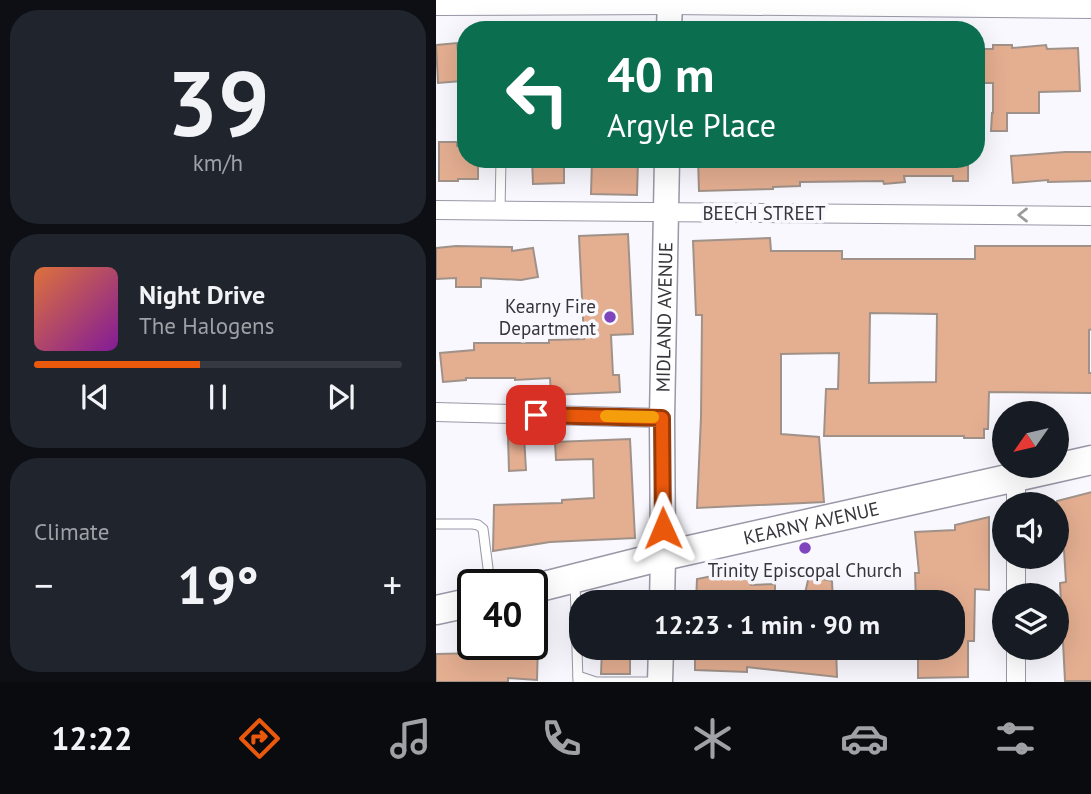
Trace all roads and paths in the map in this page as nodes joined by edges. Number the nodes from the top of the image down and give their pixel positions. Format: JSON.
{"nodes":[{"id":1,"x":436,"y":6,"type":"edge"},
{"id":2,"x":1091,"y":9,"type":"edge"},
{"id":3,"x":670,"y":12,"type":"edge"},
{"id":4,"x":501,"y":168,"type":"edge"},
{"id":5,"x":667,"y":168,"type":"edge"},
{"id":6,"x":436,"y":210,"type":"edge"},
{"id":7,"x":500,"y":211,"type":"junction"},
{"id":8,"x":666,"y":212,"type":"junction"},
{"id":9,"x":1091,"y":216,"type":"edge"},
{"id":10,"x":436,"y":412,"type":"edge"},
{"id":11,"x":662,"y":418,"type":"junction"},
{"id":12,"x":1091,"y":460,"type":"edge"},
{"id":13,"x":1016,"y":490,"type":"edge"},
{"id":14,"x":436,"y":524,"type":"edge"},
{"id":15,"x":663,"y":556,"type":"junction"},
{"id":16,"x":489,"y":569,"type":"edge"},
{"id":17,"x":575,"y":579,"type":"junction"},
{"id":18,"x":548,"y":585,"type":"edge"},
{"id":19,"x":662,"y":590,"type":"edge"},
{"id":20,"x":457,"y":605,"type":"edge"},
{"id":21,"x":436,"y":610,"type":"edge"},
{"id":22,"x":660,"y":660,"type":"edge"},
{"id":23,"x":1016,"y":660,"type":"edge"},
{"id":24,"x":578,"y":679,"type":"edge"},
{"id":25,"x":658,"y":682,"type":"edge"},
{"id":26,"x":1016,"y":682,"type":"edge"}],
"edges":[{"from":1,"to":3,"type":"street"},
{"from":2,"to":3,"type":"street"},
{"from":4,"to":7,"type":"lane"},
{"from":5,"to":8,"type":"street","name":"MIDLAND AVENUE"},
{"from":6,"to":7,"type":"street","name":"BEECH STREET"},
{"from":7,"to":8,"type":"street","name":"BEECH STREET"},
{"from":9,"to":8,"type":"street","name":"BEECH STREET","one_way":true},
{"from":8,"to":11,"type":"street","name":"MIDLAND AVENUE"},
{"from":10,"to":11,"type":"street"},
{"from":11,"to":15,"type":"street","name":"MIDLAND AVENUE"},
{"from":12,"to":13,"type":"main road","name":"KEARNY AVENUE"},
{"from":13,"to":15,"type":"main road","name":"KEARNY AVENUE"},
{"from":14,"to":16,"type":"lane"},
{"from":15,"to":17,"type":"main road","name":"KEARNY AVENUE"},
{"from":15,"to":19,"type":"street","name":"MIDLAND AVENUE"},
{"from":17,"to":18,"type":"main road","name":"KEARNY AVENUE"},
{"from":17,"to":24,"type":"lane"},
{"from":20,"to":21,"type":"main road"},
{"from":22,"to":25,"type":"street"},
{"from":23,"to":26,"type":"street"},
{"from":24,"to":25,"type":"lane"}]}
